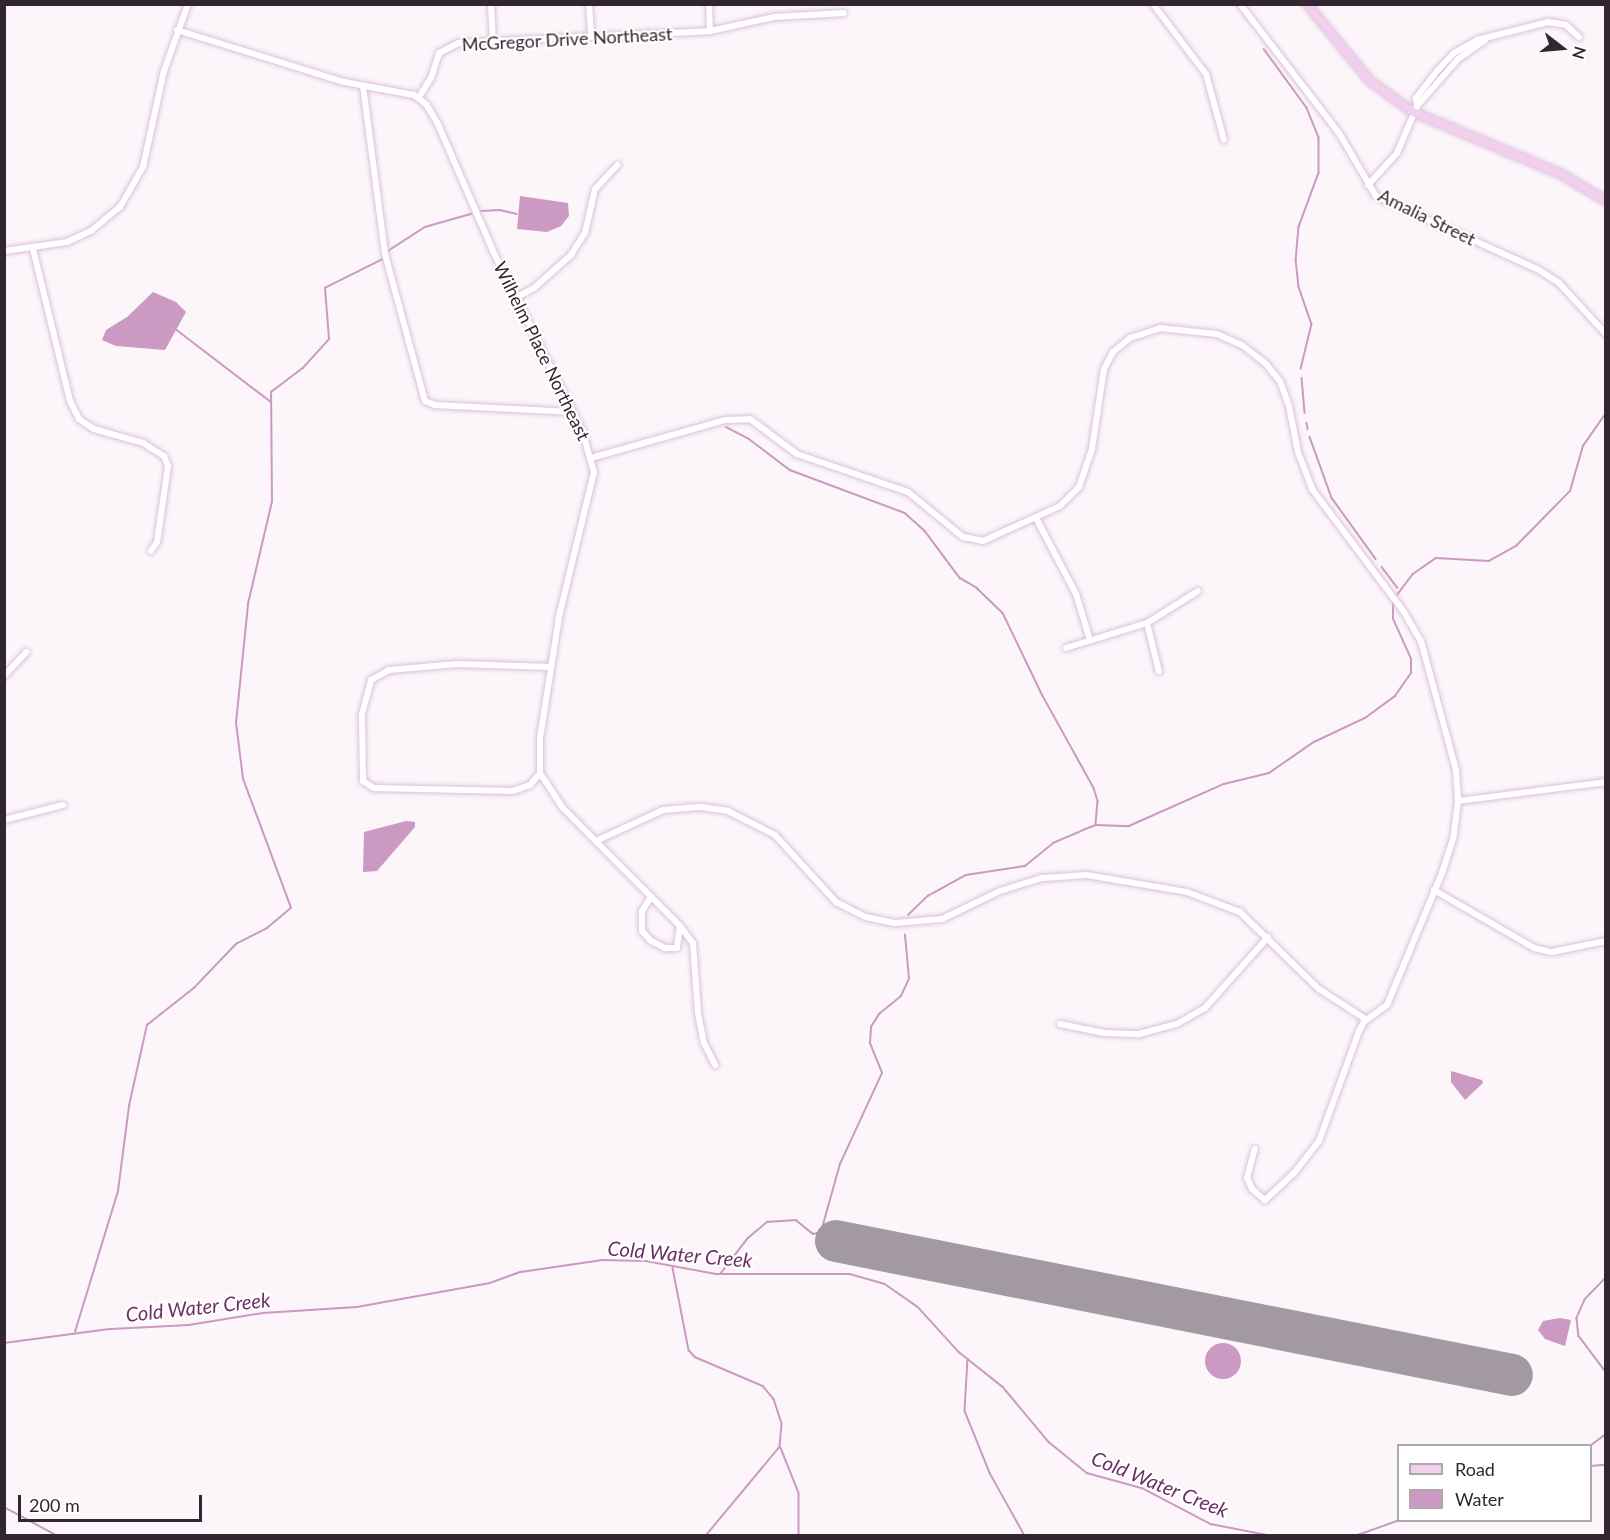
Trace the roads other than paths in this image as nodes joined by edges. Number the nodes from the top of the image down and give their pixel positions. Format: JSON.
{"nodes":[{"id":1,"x":188,"y":4,"type":"edge"},
{"id":2,"x":491,"y":4,"type":"edge"},
{"id":3,"x":590,"y":4,"type":"edge"},
{"id":4,"x":709,"y":4,"type":"edge"},
{"id":5,"x":1153,"y":4,"type":"edge"},
{"id":6,"x":1240,"y":4,"type":"edge"},
{"id":7,"x":1307,"y":4,"type":"edge"},
{"id":8,"x":844,"y":13,"type":"dead end"},
{"id":9,"x":177,"y":30,"type":"junction"},
{"id":10,"x":710,"y":31,"type":"junction"},
{"id":11,"x":591,"y":36,"type":"junction"},
{"id":12,"x":1579,"y":37,"type":"dead end"},
{"id":13,"x":493,"y":41,"type":"junction"},
{"id":14,"x":363,"y":86,"type":"junction"},
{"id":15,"x":419,"y":97,"type":"junction"},
{"id":16,"x":1415,"y":109,"type":"junction"},
{"id":17,"x":1224,"y":141,"type":"dead end"},
{"id":18,"x":617,"y":165,"type":"dead end"},
{"id":19,"x":1368,"y":186,"type":"junction"},
{"id":20,"x":1605,"y":201,"type":"edge"},
{"id":21,"x":33,"y":249,"type":"junction"},
{"id":22,"x":4,"y":251,"type":"edge"},
{"id":23,"x":515,"y":297,"type":"junction"},
{"id":24,"x":1605,"y":334,"type":"edge"},
{"id":25,"x":573,"y":412,"type":"junction"},
{"id":26,"x":591,"y":458,"type":"junction"},
{"id":27,"x":1036,"y":518,"type":"junction"},
{"id":28,"x":151,"y":551,"type":"dead end"},
{"id":29,"x":1198,"y":591,"type":"dead end"},
{"id":30,"x":1147,"y":623,"type":"junction"},
{"id":31,"x":1090,"y":640,"type":"junction"},
{"id":32,"x":1066,"y":648,"type":"dead end"},
{"id":33,"x":26,"y":652,"type":"dead end"},
{"id":34,"x":551,"y":667,"type":"junction"},
{"id":35,"x":1159,"y":672,"type":"dead end"},
{"id":36,"x":4,"y":675,"type":"edge"},
{"id":37,"x":540,"y":773,"type":"junction"},
{"id":38,"x":1605,"y":782,"type":"edge"},
{"id":39,"x":1458,"y":801,"type":"junction"},
{"id":40,"x":63,"y":805,"type":"dead end"},
{"id":41,"x":4,"y":820,"type":"edge"},
{"id":42,"x":596,"y":841,"type":"junction"},
{"id":43,"x":1434,"y":890,"type":"junction"},
{"id":44,"x":651,"y":897,"type":"junction"},
{"id":45,"x":680,"y":926,"type":"junction"},
{"id":46,"x":1268,"y":938,"type":"junction"},
{"id":47,"x":1605,"y":941,"type":"edge"},
{"id":48,"x":1367,"y":1020,"type":"junction"},
{"id":49,"x":1060,"y":1024,"type":"dead end"},
{"id":50,"x":715,"y":1065,"type":"dead end"},
{"id":51,"x":1255,"y":1149,"type":"dead end"}],
"edges":[{"from":1,"to":9,"type":"street"},
{"from":2,"to":13,"type":"street"},
{"from":3,"to":11,"type":"street"},
{"from":4,"to":10,"type":"street"},
{"from":5,"to":17,"type":"street"},
{"from":6,"to":19,"type":"street","name":"Amalia Street"},
{"from":7,"to":16,"type":"main road"},
{"from":8,"to":10,"type":"street","name":"McGregor Drive Northeast"},
{"from":9,"to":14,"type":"street"},
{"from":9,"to":21,"type":"street"},
{"from":10,"to":11,"type":"street","name":"McGregor Drive Northeast"},
{"from":11,"to":13,"type":"street","name":"McGregor Drive Northeast"},
{"from":12,"to":16,"type":"street"},
{"from":13,"to":15,"type":"street","name":"McGregor Drive Northeast"},
{"from":14,"to":15,"type":"street"},
{"from":14,"to":25,"type":"street"},
{"from":15,"to":23,"type":"street","name":"Wilhelm Place Northeast"},
{"from":16,"to":19,"type":"street"},
{"from":16,"to":20,"type":"main road"},
{"from":18,"to":23,"type":"street"},
{"from":19,"to":24,"type":"street","name":"Amalia Street"},
{"from":21,"to":22,"type":"street"},
{"from":21,"to":28,"type":"street"},
{"from":23,"to":25,"type":"street","name":"Wilhelm Place Northeast"},
{"from":25,"to":26,"type":"street","name":"Wilhelm Place Northeast"},
{"from":26,"to":27,"type":"street"},
{"from":26,"to":34,"type":"street","name":"Wilhelm Place Northeast"},
{"from":27,"to":31,"type":"street"},
{"from":27,"to":39,"type":"street"},
{"from":29,"to":30,"type":"street"},
{"from":30,"to":31,"type":"street"},
{"from":30,"to":35,"type":"street"},
{"from":31,"to":32,"type":"street"},
{"from":33,"to":36,"type":"street"},
{"from":34,"to":37,"type":"street","name":"Wilhelm Place Northeast"},
{"from":34,"to":37,"type":"street"},
{"from":37,"to":42,"type":"street"},
{"from":38,"to":39,"type":"street"},
{"from":39,"to":43,"type":"street"},
{"from":40,"to":41,"type":"street"},
{"from":42,"to":44,"type":"street"},
{"from":42,"to":46,"type":"street"},
{"from":43,"to":47,"type":"street"},
{"from":43,"to":48,"type":"street"},
{"from":44,"to":45,"type":"street"},
{"from":44,"to":45,"type":"street"},
{"from":45,"to":50,"type":"street"},
{"from":46,"to":48,"type":"street"},
{"from":46,"to":49,"type":"street"},
{"from":48,"to":51,"type":"street"}]}
